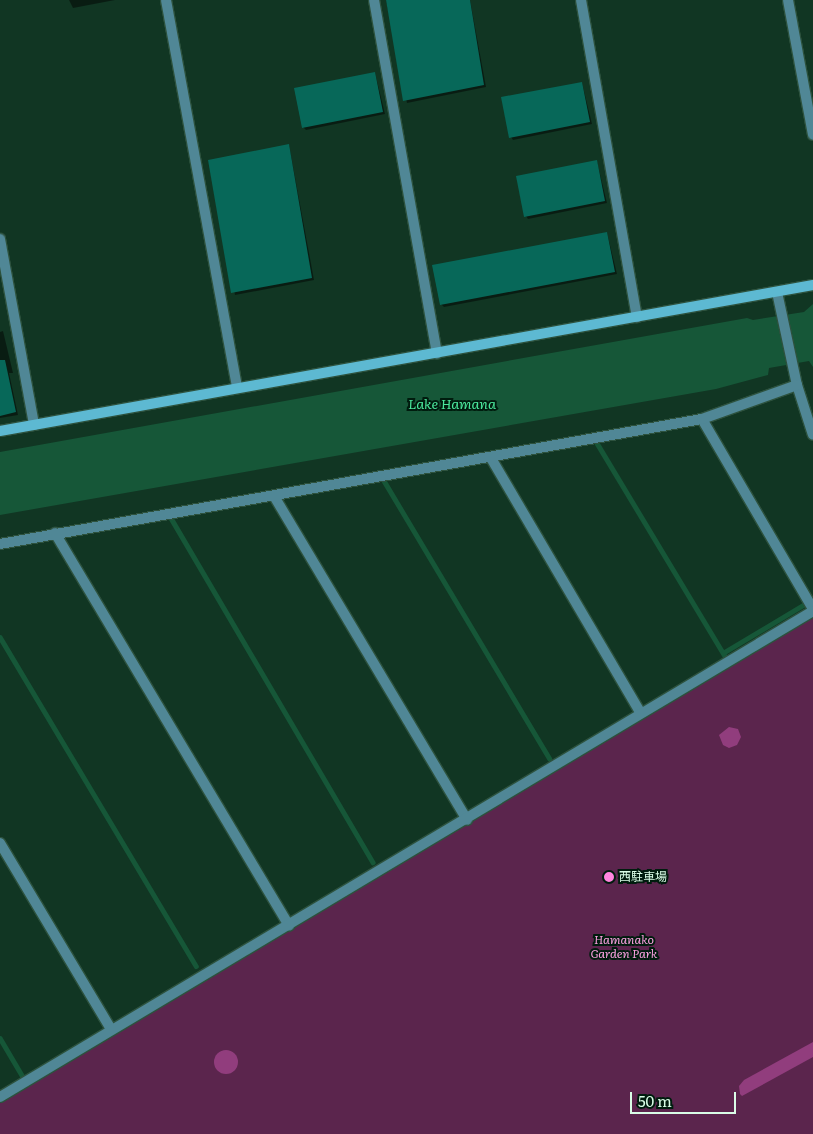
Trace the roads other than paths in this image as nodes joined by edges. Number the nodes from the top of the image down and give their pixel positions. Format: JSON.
{"nodes":[{"id":1,"x":166,"y":0,"type":"edge"},
{"id":2,"x":374,"y":0,"type":"edge"},
{"id":3,"x":581,"y":0,"type":"edge"},
{"id":4,"x":788,"y":0,"type":"edge"},
{"id":5,"x":813,"y":135,"type":"edge"},
{"id":6,"x":0,"y":238,"type":"edge"},
{"id":7,"x":813,"y":286,"type":"edge"},
{"id":8,"x":778,"y":296,"type":"junction"},
{"id":9,"x":638,"y":317,"type":"junction"},
{"id":10,"x":437,"y":353,"type":"junction"},
{"id":11,"x":797,"y":385,"type":"junction"},
{"id":12,"x":237,"y":388,"type":"junction"},
{"id":13,"x":702,"y":420,"type":"junction"},
{"id":14,"x":34,"y":425,"type":"junction"},
{"id":15,"x":0,"y":431,"type":"edge"},
{"id":16,"x":813,"y":435,"type":"edge"},
{"id":17,"x":490,"y":458,"type":"junction"},
{"id":18,"x":274,"y":496,"type":"junction"},
{"id":19,"x":56,"y":533,"type":"junction"},
{"id":20,"x":0,"y":544,"type":"edge"},
{"id":21,"x":813,"y":610,"type":"edge"},
{"id":22,"x":640,"y":712,"type":"junction"},
{"id":23,"x":467,"y":820,"type":"junction"},
{"id":24,"x":0,"y":843,"type":"edge"},
{"id":25,"x":289,"y":926,"type":"junction"},
{"id":26,"x":111,"y":1029,"type":"junction"},
{"id":27,"x":0,"y":1097,"type":"edge"}],
"edges":[{"from":1,"to":12,"type":"street"},
{"from":2,"to":10,"type":"street"},
{"from":3,"to":9,"type":"street"},
{"from":4,"to":5,"type":"street"},
{"from":6,"to":14,"type":"street"},
{"from":7,"to":8,"type":"street"},
{"from":8,"to":9,"type":"street"},
{"from":8,"to":11,"type":"street"},
{"from":9,"to":10,"type":"street"},
{"from":10,"to":12,"type":"street"},
{"from":11,"to":13,"type":"street"},
{"from":11,"to":16,"type":"street"},
{"from":12,"to":14,"type":"street"},
{"from":13,"to":17,"type":"street"},
{"from":13,"to":21,"type":"street"},
{"from":14,"to":15,"type":"street"},
{"from":17,"to":18,"type":"street"},
{"from":17,"to":22,"type":"street"},
{"from":18,"to":19,"type":"street"},
{"from":18,"to":23,"type":"street"},
{"from":19,"to":20,"type":"street"},
{"from":19,"to":25,"type":"street"},
{"from":21,"to":22,"type":"street"},
{"from":22,"to":23,"type":"street"},
{"from":23,"to":25,"type":"street"},
{"from":24,"to":26,"type":"street"},
{"from":25,"to":26,"type":"street"},
{"from":26,"to":27,"type":"street"}]}
